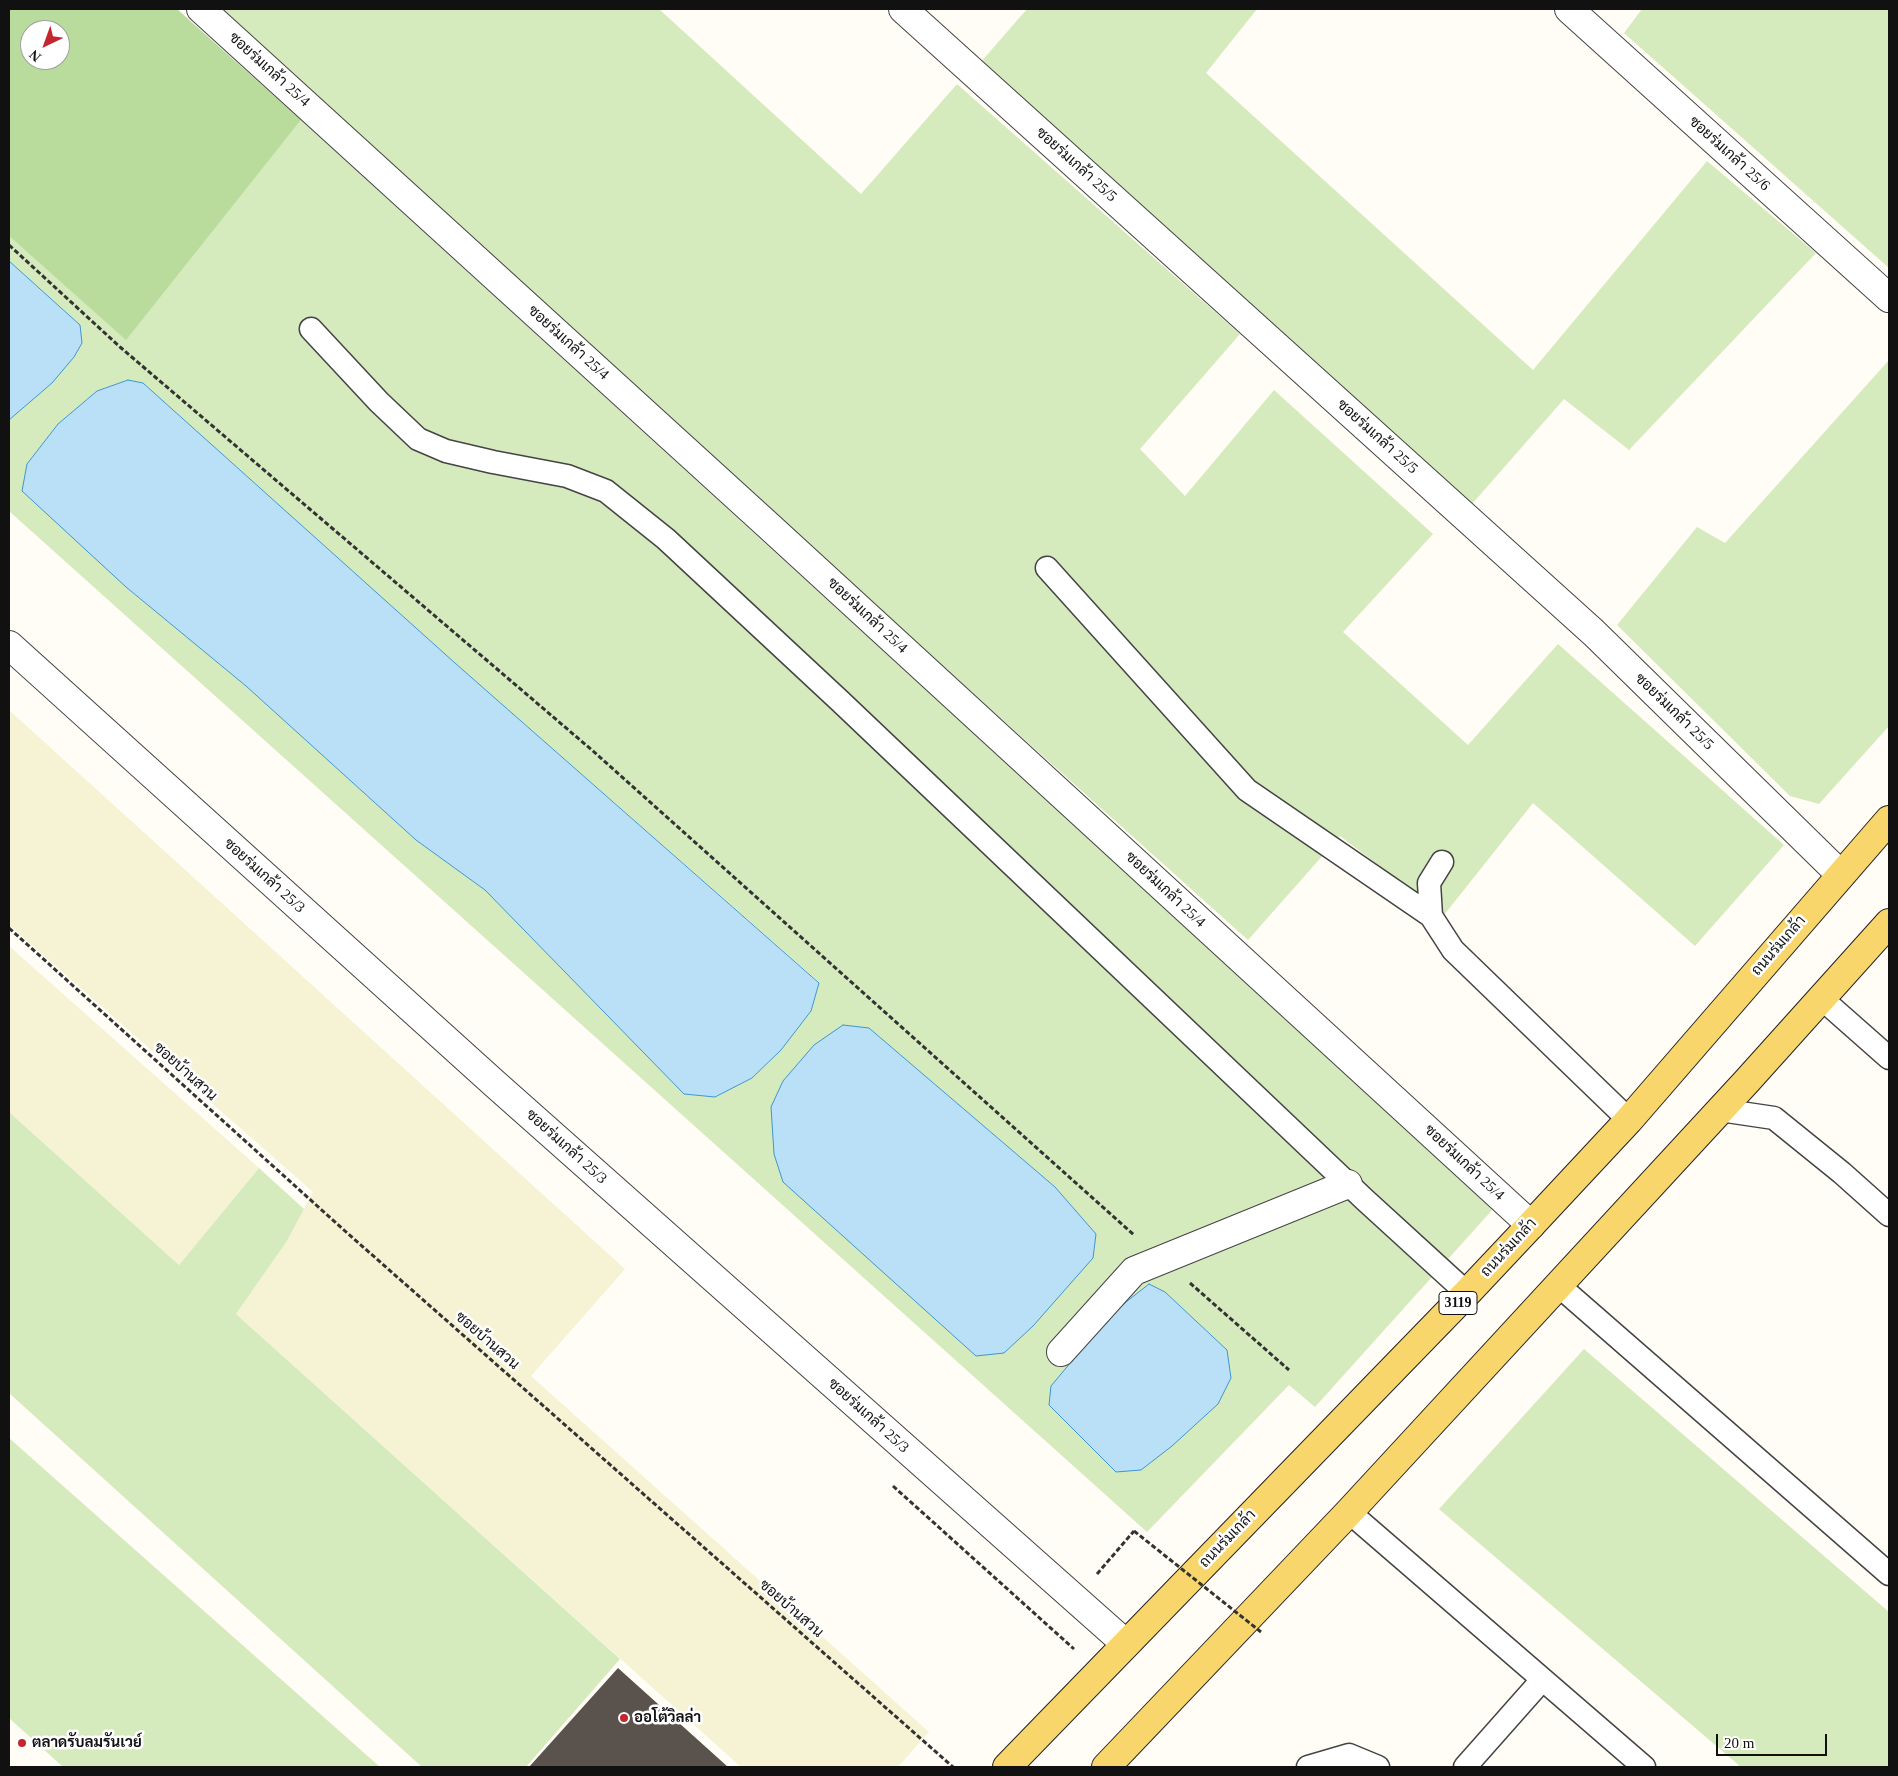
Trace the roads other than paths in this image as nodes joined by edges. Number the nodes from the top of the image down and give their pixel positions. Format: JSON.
{"nodes":[{"id":1,"x":201,"y":9,"type":"edge"},
{"id":2,"x":903,"y":9,"type":"edge"},
{"id":3,"x":1569,"y":9,"type":"edge"},
{"id":4,"x":1889,"y":298,"type":"edge"},
{"id":5,"x":311,"y":329,"type":"dead end"},
{"id":6,"x":1047,"y":568,"type":"dead end"},
{"id":7,"x":9,"y":645,"type":"edge"},
{"id":8,"x":1889,"y":820,"type":"edge"},
{"id":9,"x":1442,"y":862,"type":"dead end"},
{"id":10,"x":1841,"y":875,"type":"junction"},
{"id":11,"x":1430,"y":916,"type":"junction"},
{"id":12,"x":1887,"y":931,"type":"edge"},
{"id":13,"x":1821,"y":998,"type":"junction"},
{"id":14,"x":1889,"y":1058,"type":"edge"},
{"id":15,"x":1720,"y":1110,"type":"junction"},
{"id":16,"x":1629,"y":1120,"type":"junction"},
{"id":17,"x":1348,"y":1184,"type":"junction"},
{"id":18,"x":1889,"y":1215,"type":"edge"},
{"id":19,"x":1531,"y":1225,"type":"junction"},
{"id":20,"x":1558,"y":1285,"type":"junction"},
{"id":21,"x":1467,"y":1294,"type":"junction"},
{"id":22,"x":1061,"y":1352,"type":"dead end"},
{"id":23,"x":1349,"y":1512,"type":"junction"},
{"id":24,"x":1889,"y":1574,"type":"edge"},
{"id":25,"x":1126,"y":1644,"type":"junction"},
{"id":26,"x":1542,"y":1680,"type":"junction"},
{"id":27,"x":1007,"y":1767,"type":"edge"},
{"id":28,"x":1106,"y":1767,"type":"edge"},
{"id":29,"x":1308,"y":1767,"type":"edge"},
{"id":30,"x":1378,"y":1767,"type":"edge"},
{"id":31,"x":1465,"y":1767,"type":"edge"},
{"id":32,"x":1644,"y":1767,"type":"edge"}],
"edges":[{"from":1,"to":19,"type":"street","name":"ซอยร่มเกล้า 25/4"},
{"from":2,"to":10,"type":"street","name":"ซอยร่มเกล้า 25/5"},
{"from":3,"to":4,"type":"street","name":"ซอยร่มเกล้า 25/6"},
{"from":5,"to":17,"type":"lane"},
{"from":6,"to":11,"type":"lane"},
{"from":7,"to":25,"type":"street","name":"ซอยร่มเกล้า 25/3"},
{"from":8,"to":10,"type":"main road","name":"ถนนร่มเกล้า","number":"3119"},
{"from":9,"to":11,"type":"lane"},
{"from":10,"to":16,"type":"main road","name":"ถนนร่มเกล้า","number":"3119"},
{"from":11,"to":16,"type":"lane"},
{"from":12,"to":13,"type":"main road"},
{"from":13,"to":14,"type":"lane"},
{"from":13,"to":15,"type":"main road"},
{"from":15,"to":18,"type":"lane"},
{"from":15,"to":20,"type":"main road"},
{"from":16,"to":19,"type":"main road","name":"ถนนร่มเกล้า","number":"3119"},
{"from":17,"to":21,"type":"lane"},
{"from":17,"to":22,"type":"street"},
{"from":19,"to":21,"type":"main road","name":"ถนนร่มเกล้า","number":"3119"},
{"from":20,"to":23,"type":"main road"},
{"from":20,"to":24,"type":"lane"},
{"from":21,"to":25,"type":"main road","name":"ถนนร่มเกล้า","number":"3119"},
{"from":23,"to":26,"type":"lane"},
{"from":23,"to":28,"type":"main road"},
{"from":25,"to":27,"type":"main road","name":"ถนนร่มเกล้า","number":"3119"},
{"from":26,"to":31,"type":"lane"},
{"from":26,"to":32,"type":"lane"},
{"from":29,"to":30,"type":"lane"}]}
